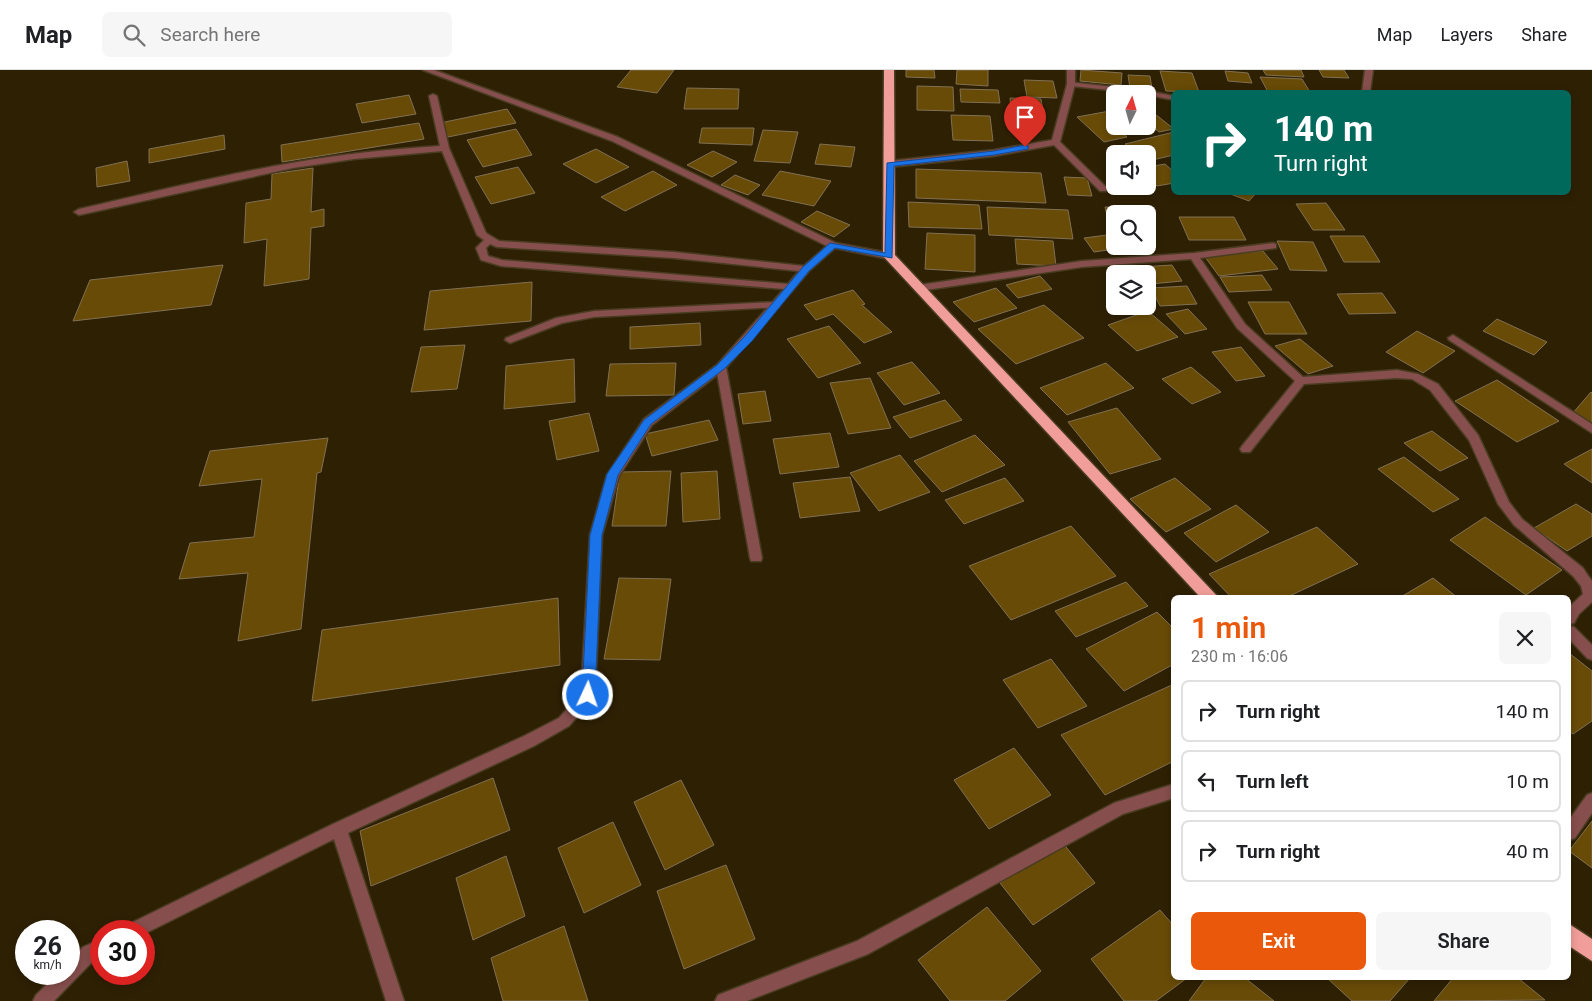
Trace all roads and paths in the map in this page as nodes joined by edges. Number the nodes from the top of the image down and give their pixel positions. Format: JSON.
{"nodes":[{"id":1,"x":427,"y":70,"type":"edge"},
{"id":2,"x":889,"y":70,"type":"edge"},
{"id":3,"x":1071,"y":70,"type":"edge"},
{"id":4,"x":1369,"y":70,"type":"edge"},
{"id":5,"x":1071,"y":84,"type":"junction"},
{"id":6,"x":1366,"y":90,"type":"edge"},
{"id":7,"x":433,"y":96,"type":"dead end"},
{"id":8,"x":1171,"y":97,"type":"edge"},
{"id":9,"x":1056,"y":142,"type":"junction"},
{"id":10,"x":444,"y":148,"type":"junction"},
{"id":11,"x":890,"y":164,"type":"junction"},
{"id":12,"x":1103,"y":189,"type":"dead end"},
{"id":13,"x":79,"y":212,"type":"dead end"},
{"id":14,"x":489,"y":240,"type":"junction"},
{"id":15,"x":833,"y":245,"type":"junction"},
{"id":16,"x":1272,"y":246,"type":"dead end"},
{"id":17,"x":889,"y":256,"type":"junction"},
{"id":18,"x":1194,"y":256,"type":"junction"},
{"id":19,"x":806,"y":269,"type":"junction"},
{"id":20,"x":792,"y":287,"type":"junction"},
{"id":21,"x":919,"y":288,"type":"junction"},
{"id":22,"x":775,"y":305,"type":"junction"},
{"id":23,"x":1454,"y":338,"type":"dead end"},
{"id":24,"x":510,"y":340,"type":"dead end"},
{"id":25,"x":721,"y":367,"type":"junction"},
{"id":26,"x":1301,"y":381,"type":"junction"},
{"id":27,"x":1592,"y":429,"type":"edge"},
{"id":28,"x":1246,"y":449,"type":"dead end"},
{"id":29,"x":756,"y":558,"type":"dead end"},
{"id":30,"x":1208,"y":595,"type":"edge"},
{"id":31,"x":1571,"y":615,"type":"edge"},
{"id":32,"x":1571,"y":633,"type":"edge"},
{"id":33,"x":1592,"y":654,"type":"edge"},
{"id":34,"x":1171,"y":792,"type":"edge"},
{"id":35,"x":1592,"y":800,"type":"edge"},
{"id":36,"x":339,"y":829,"type":"junction"},
{"id":37,"x":1571,"y":830,"type":"edge"},
{"id":38,"x":155,"y":920,"type":"edge"},
{"id":39,"x":1571,"y":935,"type":"edge"},
{"id":40,"x":1592,"y":951,"type":"edge"},
{"id":41,"x":90,"y":952,"type":"edge"},
{"id":42,"x":42,"y":1001,"type":"edge"},
{"id":43,"x":395,"y":1001,"type":"edge"},
{"id":44,"x":724,"y":1001,"type":"edge"}],
"edges":[{"from":1,"to":15,"type":"street"},
{"from":2,"to":11,"type":"highway"},
{"from":3,"to":5,"type":"street"},
{"from":4,"to":6,"type":"street"},
{"from":5,"to":8,"type":"street"},
{"from":5,"to":9,"type":"street"},
{"from":7,"to":10,"type":"street"},
{"from":9,"to":11,"type":"street"},
{"from":9,"to":12,"type":"street"},
{"from":10,"to":13,"type":"street"},
{"from":10,"to":14,"type":"street"},
{"from":11,"to":17,"type":"highway"},
{"from":14,"to":19,"type":"street"},
{"from":14,"to":20,"type":"street"},
{"from":15,"to":17,"type":"street"},
{"from":15,"to":19,"type":"street"},
{"from":16,"to":18,"type":"street"},
{"from":17,"to":21,"type":"highway"},
{"from":18,"to":21,"type":"street"},
{"from":18,"to":26,"type":"street"},
{"from":19,"to":20,"type":"street"},
{"from":20,"to":22,"type":"street"},
{"from":21,"to":30,"type":"highway"},
{"from":22,"to":24,"type":"street"},
{"from":22,"to":25,"type":"street"},
{"from":23,"to":27,"type":"street"},
{"from":25,"to":29,"type":"street"},
{"from":25,"to":36,"type":"street"},
{"from":26,"to":28,"type":"street"},
{"from":26,"to":31,"type":"street"},
{"from":32,"to":33,"type":"street"},
{"from":34,"to":44,"type":"street"},
{"from":35,"to":37,"type":"street"},
{"from":36,"to":38,"type":"street"},
{"from":36,"to":43,"type":"street"},
{"from":39,"to":40,"type":"highway"},
{"from":41,"to":42,"type":"street"}]}
